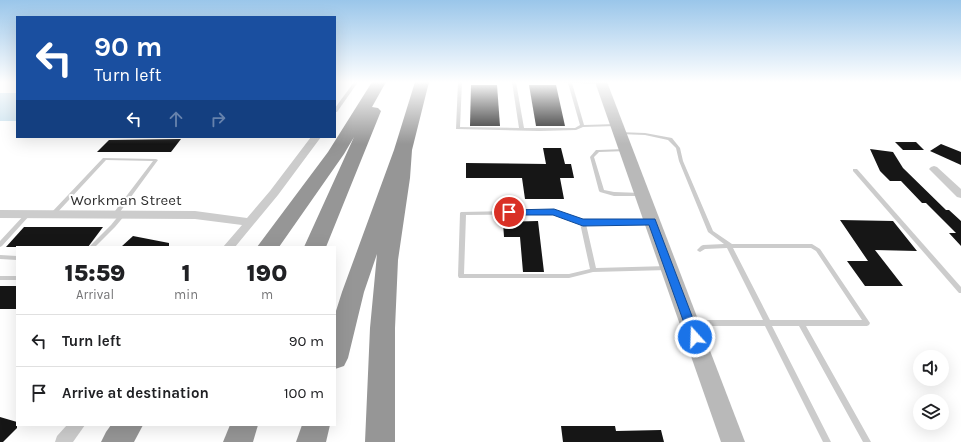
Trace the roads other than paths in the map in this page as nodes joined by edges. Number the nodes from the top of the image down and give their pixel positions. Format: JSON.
{"nodes":[{"id":1,"x":366,"y":103,"type":"edge"},
{"id":2,"x":377,"y":103,"type":"edge"},
{"id":3,"x":416,"y":103,"type":"edge"},
{"id":4,"x":459,"y":103,"type":"edge"},
{"id":5,"x":517,"y":103,"type":"edge"},
{"id":6,"x":575,"y":103,"type":"edge"},
{"id":7,"x":608,"y":103,"type":"edge"},
{"id":8,"x":582,"y":126,"type":"junction"},
{"id":9,"x":618,"y":129,"type":"junction"},
{"id":10,"x":522,"y":130,"type":"junction"},
{"id":11,"x":315,"y":138,"type":"edge"},
{"id":12,"x":403,"y":150,"type":"junction"},
{"id":13,"x":626,"y":150,"type":"junction"},
{"id":14,"x":934,"y":169,"type":"dead end"},
{"id":15,"x":855,"y":170,"type":"dead end"},
{"id":16,"x":642,"y":195,"type":"junction"},
{"id":17,"x":961,"y":195,"type":"edge"},
{"id":18,"x":0,"y":214,"type":"edge"},
{"id":19,"x":28,"y":214,"type":"junction"},
{"id":20,"x":54,"y":214,"type":"junction"},
{"id":21,"x":118,"y":215,"type":"junction"},
{"id":22,"x":251,"y":222,"type":"junction"},
{"id":23,"x":583,"y":222,"type":"junction"},
{"id":24,"x":652,"y":222,"type":"junction"},
{"id":25,"x":0,"y":245,"type":"edge"},
{"id":26,"x":93,"y":246,"type":"edge"},
{"id":27,"x":230,"y":246,"type":"edge"},
{"id":28,"x":269,"y":246,"type":"edge"},
{"id":29,"x":315,"y":246,"type":"edge"},
{"id":30,"x":731,"y":246,"type":"junction"},
{"id":31,"x":700,"y":250,"type":"dead end"},
{"id":32,"x":0,"y":257,"type":"edge"},
{"id":33,"x":16,"y":258,"type":"edge"},
{"id":34,"x":669,"y":268,"type":"junction"},
{"id":35,"x":594,"y":270,"type":"junction"},
{"id":36,"x":0,"y":278,"type":"edge"},
{"id":37,"x":16,"y":278,"type":"edge"},
{"id":38,"x":961,"y":291,"type":"edge"},
{"id":39,"x":689,"y":322,"type":"junction"},
{"id":40,"x":768,"y":323,"type":"junction"},
{"id":41,"x":801,"y":323,"type":"junction"},
{"id":42,"x":336,"y":355,"type":"edge"},
{"id":43,"x":76,"y":426,"type":"edge"},
{"id":44,"x":128,"y":426,"type":"edge"},
{"id":45,"x":244,"y":426,"type":"edge"},
{"id":46,"x":316,"y":426,"type":"edge"},
{"id":47,"x":63,"y":442,"type":"edge"},
{"id":48,"x":116,"y":442,"type":"edge"},
{"id":49,"x":238,"y":442,"type":"edge"},
{"id":50,"x":311,"y":442,"type":"edge"},
{"id":51,"x":380,"y":442,"type":"edge"},
{"id":52,"x":733,"y":442,"type":"edge"},
{"id":53,"x":827,"y":442,"type":"edge"},
{"id":54,"x":867,"y":442,"type":"edge"}],
"edges":[{"from":1,"to":28,"type":"highway"},
{"from":2,"to":29,"type":"highway"},
{"from":3,"to":12,"type":"highway"},
{"from":4,"to":10,"type":"lane"},
{"from":5,"to":10,"type":"lane"},
{"from":6,"to":8,"type":"lane"},
{"from":7,"to":9,"type":"main road"},
{"from":8,"to":9,"type":"lane"},
{"from":8,"to":10,"type":"lane"},
{"from":9,"to":13,"type":"main road"},
{"from":9,"to":30,"type":"lane"},
{"from":11,"to":22,"type":"street"},
{"from":12,"to":42,"type":"highway"},
{"from":12,"to":51,"type":"highway"},
{"from":13,"to":16,"type":"main road"},
{"from":13,"to":16,"type":"lane"},
{"from":14,"to":17,"type":"street"},
{"from":15,"to":38,"type":"lane"},
{"from":16,"to":24,"type":"main road"},
{"from":18,"to":19,"type":"street","name":"Workman Street"},
{"from":19,"to":20,"type":"street","name":"Workman Street"},
{"from":19,"to":25,"type":"lane"},
{"from":20,"to":21,"type":"street","name":"Workman Street"},
{"from":20,"to":21,"type":"lane"},
{"from":21,"to":22,"type":"street","name":"Workman Street"},
{"from":21,"to":26,"type":"lane"},
{"from":22,"to":27,"type":"street"},
{"from":23,"to":24,"type":"lane"},
{"from":23,"to":35,"type":"lane"},
{"from":23,"to":35,"type":"lane"},
{"from":24,"to":34,"type":"main road"},
{"from":30,"to":31,"type":"lane"},
{"from":30,"to":40,"type":"lane"},
{"from":30,"to":41,"type":"lane"},
{"from":32,"to":33,"type":"lane"},
{"from":34,"to":35,"type":"lane"},
{"from":34,"to":39,"type":"main road"},
{"from":36,"to":37,"type":"lane"},
{"from":39,"to":40,"type":"lane"},
{"from":39,"to":52,"type":"main road"},
{"from":40,"to":41,"type":"lane"},
{"from":40,"to":53,"type":"lane"},
{"from":41,"to":54,"type":"lane"},
{"from":43,"to":47,"type":"street"},
{"from":44,"to":48,"type":"highway"},
{"from":45,"to":49,"type":"highway"},
{"from":46,"to":50,"type":"highway"}]}
